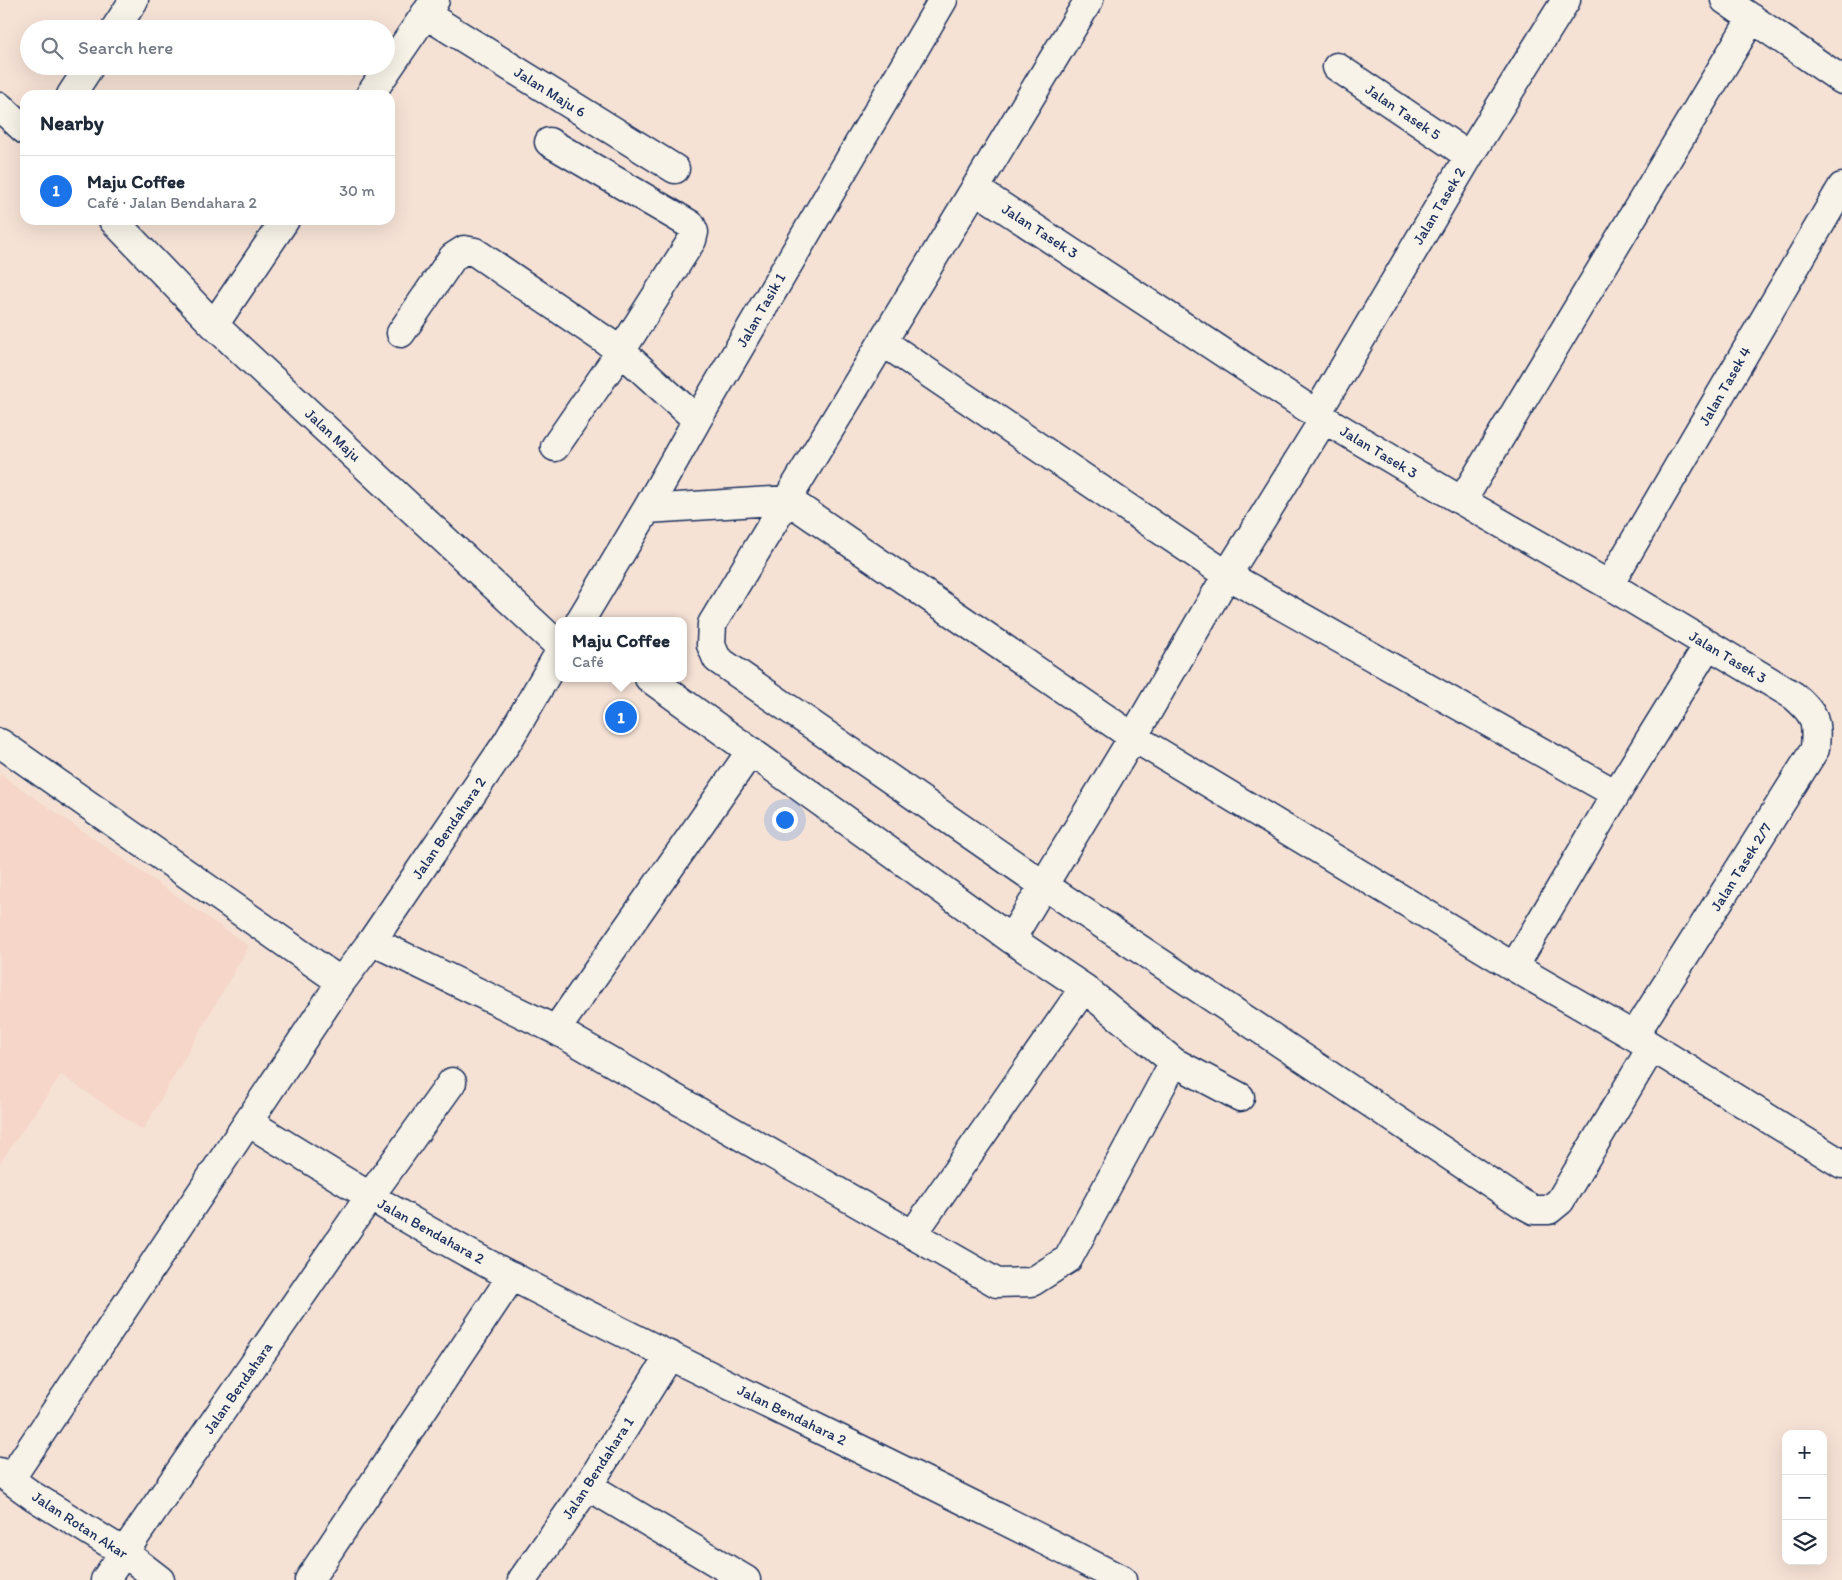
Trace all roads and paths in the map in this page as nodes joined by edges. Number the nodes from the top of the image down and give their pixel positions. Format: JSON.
{"nodes":[{"id":1,"x":134,"y":0,"type":"edge"},
{"id":2,"x":943,"y":0,"type":"edge"},
{"id":3,"x":1089,"y":0,"type":"edge"},
{"id":4,"x":1566,"y":0,"type":"edge"},
{"id":5,"x":1725,"y":0,"type":"edge"},
{"id":6,"x":430,"y":7,"type":"edge"},
{"id":7,"x":1752,"y":18,"type":"junction"},
{"id":8,"x":121,"y":20,"type":"edge"},
{"id":9,"x":395,"y":58,"type":"edge"},
{"id":10,"x":1337,"y":67,"type":"dead end"},
{"id":11,"x":84,"y":75,"type":"edge"},
{"id":12,"x":384,"y":75,"type":"edge"},
{"id":13,"x":1842,"y":80,"type":"edge"},
{"id":14,"x":74,"y":90,"type":"edge"},
{"id":15,"x":373,"y":90,"type":"edge"},
{"id":16,"x":0,"y":107,"type":"edge"},
{"id":17,"x":20,"y":125,"type":"edge"},
{"id":18,"x":549,"y":142,"type":"dead end"},
{"id":19,"x":1468,"y":156,"type":"junction"},
{"id":20,"x":675,"y":169,"type":"dead end"},
{"id":21,"x":1842,"y":187,"type":"edge"},
{"id":22,"x":976,"y":189,"type":"junction"},
{"id":23,"x":118,"y":225,"type":"edge"},
{"id":24,"x":282,"y":225,"type":"edge"},
{"id":25,"x":214,"y":325,"type":"junction"},
{"id":26,"x":401,"y":333,"type":"dead end"},
{"id":27,"x":883,"y":342,"type":"junction"},
{"id":28,"x":621,"y":351,"type":"junction"},
{"id":29,"x":1320,"y":416,"type":"junction"},
{"id":30,"x":697,"y":420,"type":"junction"},
{"id":31,"x":554,"y":446,"type":"dead end"},
{"id":32,"x":788,"y":500,"type":"junction"},
{"id":33,"x":1462,"y":501,"type":"junction"},
{"id":34,"x":647,"y":510,"type":"junction"},
{"id":35,"x":1227,"y":575,"type":"junction"},
{"id":36,"x":1609,"y":585,"type":"junction"},
{"id":37,"x":582,"y":617,"type":"edge"},
{"id":38,"x":555,"y":642,"type":"edge"},
{"id":39,"x":1708,"y":646,"type":"junction"},
{"id":40,"x":555,"y":661,"type":"edge"},
{"id":41,"x":655,"y":682,"type":"edge"},
{"id":42,"x":1794,"y":696,"type":"joint"},
{"id":43,"x":1133,"y":737,"type":"junction"},
{"id":44,"x":0,"y":743,"type":"edge"},
{"id":45,"x":751,"y":751,"type":"junction"},
{"id":46,"x":1616,"y":794,"type":"junction"},
{"id":47,"x":1042,"y":884,"type":"junction"},
{"id":48,"x":1011,"y":938,"type":"junction"},
{"id":49,"x":372,"y":941,"type":"junction"},
{"id":50,"x":1514,"y":967,"type":"junction"},
{"id":51,"x":341,"y":982,"type":"junction"},
{"id":52,"x":1084,"y":988,"type":"junction"},
{"id":53,"x":556,"y":1030,"type":"junction"},
{"id":54,"x":1643,"y":1042,"type":"junction"},
{"id":55,"x":1174,"y":1062,"type":"junction"},
{"id":56,"x":452,"y":1082,"type":"dead end"},
{"id":57,"x":1240,"y":1097,"type":"dead end"},
{"id":58,"x":248,"y":1122,"type":"junction"},
{"id":59,"x":1842,"y":1164,"type":"edge"},
{"id":60,"x":370,"y":1196,"type":"junction"},
{"id":61,"x":912,"y":1234,"type":"junction"},
{"id":62,"x":512,"y":1276,"type":"junction"},
{"id":63,"x":670,"y":1355,"type":"junction"},
{"id":64,"x":5,"y":1475,"type":"edge"},
{"id":65,"x":588,"y":1486,"type":"junction"},
{"id":66,"x":125,"y":1553,"type":"junction"},
{"id":67,"x":105,"y":1580,"type":"edge"},
{"id":68,"x":160,"y":1580,"type":"edge"},
{"id":69,"x":309,"y":1580,"type":"edge"},
{"id":70,"x":522,"y":1580,"type":"edge"},
{"id":71,"x":746,"y":1580,"type":"edge"},
{"id":72,"x":1122,"y":1580,"type":"edge"}],
"edges":[{"from":1,"to":8,"type":"street"},
{"from":2,"to":30,"type":"street","name":"Jalan Tasik 1"},
{"from":3,"to":22,"type":"street"},
{"from":4,"to":19,"type":"street","name":"Jalan Tasek 2"},
{"from":5,"to":7,"type":"street"},
{"from":6,"to":9,"type":"street"},
{"from":6,"to":20,"type":"street","name":"Jalan Maju 6"},
{"from":7,"to":13,"type":"street"},
{"from":7,"to":33,"type":"street"},
{"from":10,"to":19,"type":"street","name":"Jalan Tasek 5"},
{"from":11,"to":14,"type":"street"},
{"from":12,"to":15,"type":"street"},
{"from":16,"to":17,"type":"street"},
{"from":18,"to":28,"type":"street"},
{"from":19,"to":29,"type":"street","name":"Jalan Tasek 2"},
{"from":21,"to":36,"type":"street","name":"Jalan Tasek 4"},
{"from":22,"to":27,"type":"street"},
{"from":22,"to":29,"type":"street","name":"Jalan Tasek 3"},
{"from":23,"to":25,"type":"street","name":"Jalan Maju"},
{"from":24,"to":25,"type":"street"},
{"from":25,"to":38,"type":"street","name":"Jalan Maju"},
{"from":26,"to":28,"type":"street"},
{"from":27,"to":32,"type":"street"},
{"from":27,"to":35,"type":"street"},
{"from":28,"to":30,"type":"street"},
{"from":28,"to":31,"type":"street"},
{"from":29,"to":33,"type":"street","name":"Jalan Tasek 3"},
{"from":29,"to":35,"type":"street","name":"Jalan Tasek 2"},
{"from":30,"to":34,"type":"street","name":"Jalan Tasik 1"},
{"from":32,"to":34,"type":"street"},
{"from":32,"to":43,"type":"street"},
{"from":32,"to":47,"type":"street","name":"Jalan Tasek 2/7"},
{"from":33,"to":36,"type":"street","name":"Jalan Tasek 3"},
{"from":34,"to":37,"type":"street","name":"Jalan Tasik 1"},
{"from":35,"to":43,"type":"street","name":"Jalan Tasek 2"},
{"from":35,"to":46,"type":"street"},
{"from":36,"to":39,"type":"street","name":"Jalan Tasek 3"},
{"from":39,"to":42,"type":"street","name":"Jalan Tasek 3"},
{"from":39,"to":46,"type":"street"},
{"from":40,"to":49,"type":"street","name":"Jalan Bendahara 2"},
{"from":41,"to":45,"type":"street"},
{"from":42,"to":54,"type":"street","name":"Jalan Tasek 2/7"},
{"from":43,"to":47,"type":"street","name":"Jalan Tasek 2"},
{"from":43,"to":50,"type":"street"},
{"from":44,"to":51,"type":"street"},
{"from":45,"to":48,"type":"street"},
{"from":45,"to":53,"type":"street"},
{"from":46,"to":50,"type":"street"},
{"from":47,"to":48,"type":"street","name":"Jalan Tasek 2"},
{"from":47,"to":54,"type":"street","name":"Jalan Tasek 2/7"},
{"from":48,"to":52,"type":"street"},
{"from":49,"to":51,"type":"street","name":"Jalan Bendahara 2"},
{"from":49,"to":53,"type":"street"},
{"from":50,"to":54,"type":"street"},
{"from":51,"to":58,"type":"street","name":"Jalan Bendahara 2"},
{"from":52,"to":55,"type":"street"},
{"from":52,"to":61,"type":"street"},
{"from":53,"to":61,"type":"street"},
{"from":54,"to":59,"type":"street"},
{"from":55,"to":57,"type":"street"},
{"from":55,"to":61,"type":"street"},
{"from":56,"to":60,"type":"street","name":"Jalan Bendahara"},
{"from":58,"to":60,"type":"street","name":"Jalan Bendahara 2"},
{"from":58,"to":64,"type":"street"},
{"from":60,"to":62,"type":"street","name":"Jalan Bendahara 2"},
{"from":60,"to":66,"type":"street","name":"Jalan Bendahara"},
{"from":62,"to":63,"type":"street","name":"Jalan Bendahara 2"},
{"from":62,"to":69,"type":"street"},
{"from":63,"to":65,"type":"street","name":"Jalan Bendahara 1"},
{"from":63,"to":72,"type":"street","name":"Jalan Bendahara 2"},
{"from":64,"to":66,"type":"street","name":"Jalan Rotan Akar"},
{"from":65,"to":70,"type":"street","name":"Jalan Bendahara 1"},
{"from":65,"to":71,"type":"street"},
{"from":66,"to":67,"type":"street","name":"Jalan Bendahara"},
{"from":66,"to":68,"type":"street","name":"Jalan Rotan Akar"}]}
